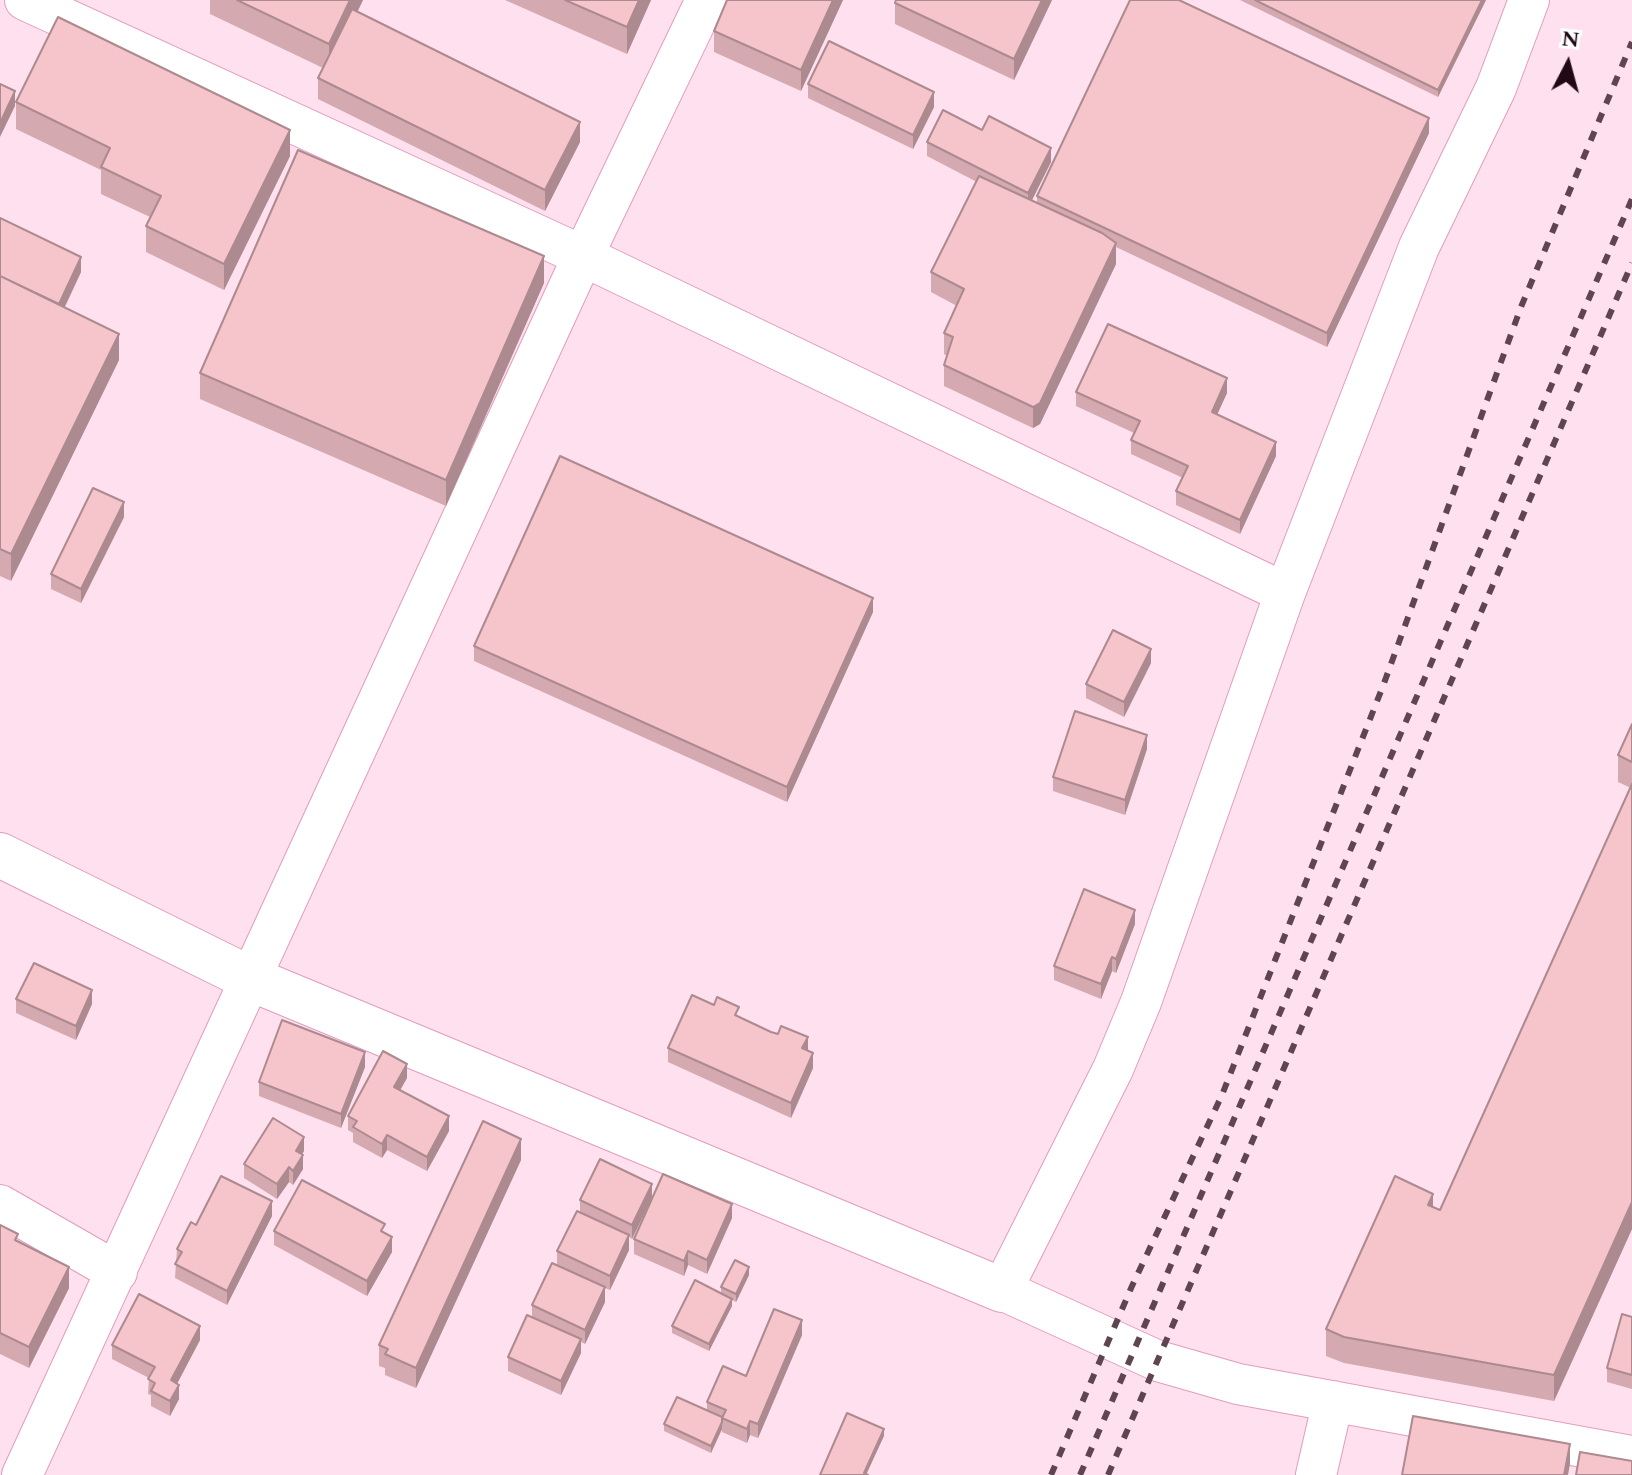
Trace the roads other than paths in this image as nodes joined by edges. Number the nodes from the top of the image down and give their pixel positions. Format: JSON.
{"nodes":[{"id":1,"x":25,"y":0,"type":"edge"},
{"id":2,"x":706,"y":0,"type":"edge"},
{"id":3,"x":1529,"y":0,"type":"edge"},
{"id":4,"x":583,"y":256,"type":"junction"},
{"id":5,"x":1285,"y":593,"type":"junction"},
{"id":6,"x":0,"y":855,"type":"edge"},
{"id":7,"x":251,"y":979,"type":"junction"},
{"id":8,"x":0,"y":1205,"type":"edge"},
{"id":9,"x":117,"y":1272,"type":"junction"},
{"id":10,"x":1002,"y":1290,"type":"junction"},
{"id":11,"x":1333,"y":1401,"type":"junction"},
{"id":12,"x":1632,"y":1456,"type":"edge"},
{"id":13,"x":22,"y":1475,"type":"edge"},
{"id":14,"x":1316,"y":1475,"type":"edge"}],
"edges":[{"from":1,"to":4,"type":"street"},
{"from":2,"to":4,"type":"street"},
{"from":3,"to":5,"type":"street"},
{"from":4,"to":5,"type":"street"},
{"from":4,"to":7,"type":"street"},
{"from":5,"to":10,"type":"street"},
{"from":6,"to":7,"type":"street"},
{"from":7,"to":9,"type":"street"},
{"from":7,"to":10,"type":"street"},
{"from":8,"to":9,"type":"street"},
{"from":9,"to":13,"type":"street"},
{"from":10,"to":11,"type":"street"},
{"from":11,"to":12,"type":"street"},
{"from":11,"to":14,"type":"street"}]}
